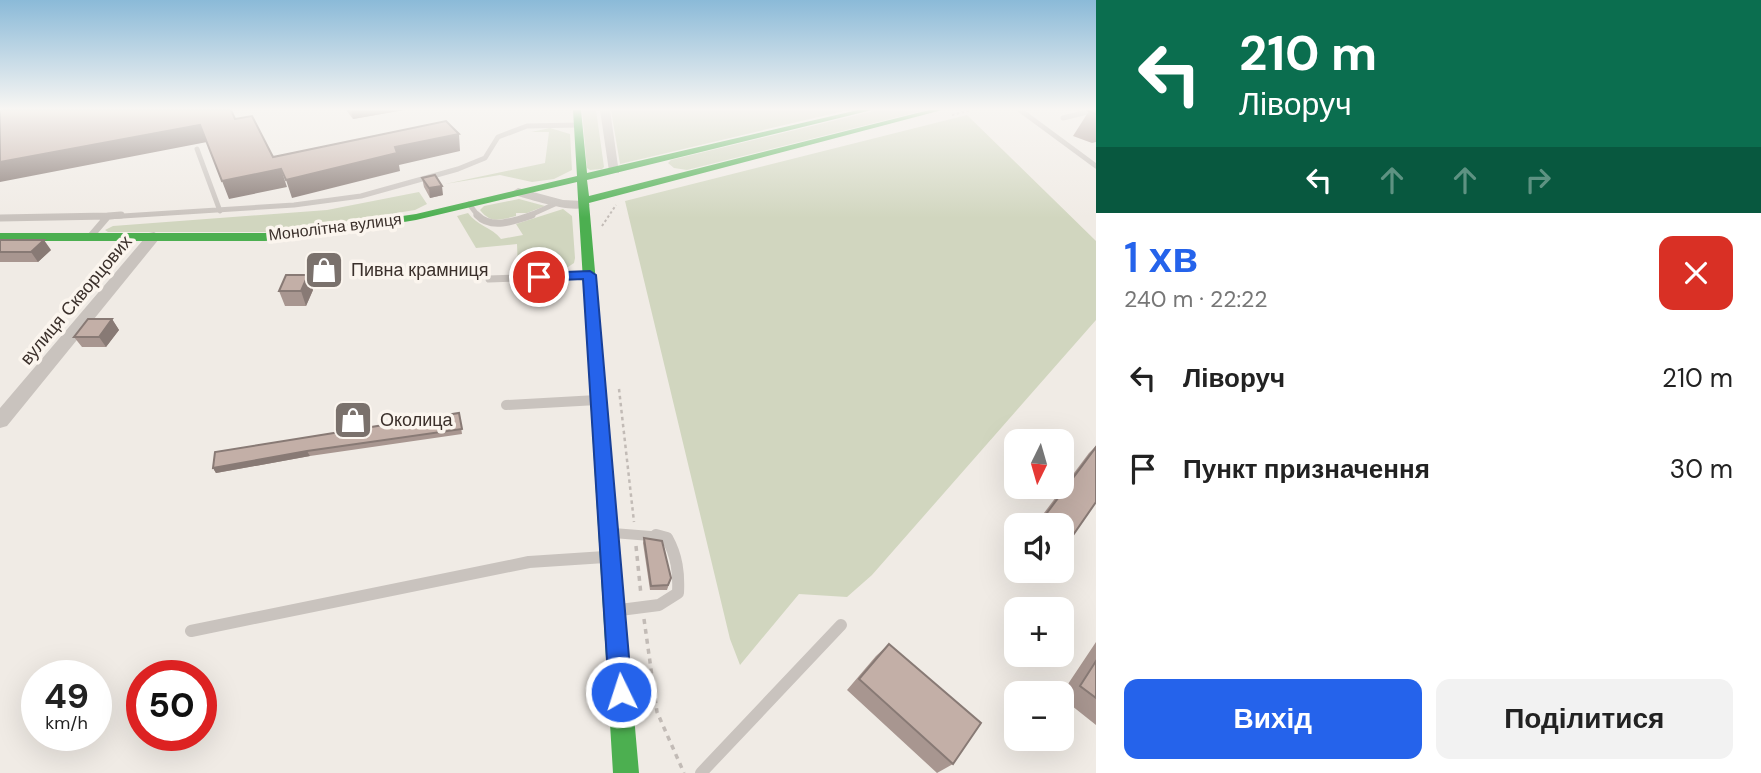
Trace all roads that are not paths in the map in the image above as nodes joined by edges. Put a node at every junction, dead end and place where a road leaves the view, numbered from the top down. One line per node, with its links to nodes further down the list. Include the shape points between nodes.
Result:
1 (492, 146): 18 (lane, via 485,158 458,169 362,196)
2 (580, 146): 12 (main road)
3 (611, 146): 11 (street)
4 (718, 146): 11 (main road, Монолітна вулиця)
5 (814, 146): 14 (main road)
6 (1069, 146): 8 (lane)
7 (197, 149): 18 (lane)
8 (1084, 157): 9 (lane); 10 (lane)
9 (1096, 157)
10 (1096, 166)
11 (615, 171): 12 (main road, Монолітна вулиця); 14 (main road)
12 (582, 178): 13 (main road, Монолітна вулиця); 16 (main road)
13 (518, 192): 15 (street); 17 (main road, Монолітна вулиця)
14 (618, 197): 16 (main road)
15 (558, 203): 16 (street); 17 (lane, via 495,225 483,221)
16 (584, 203): 24 (main road)
17 (469, 204): 21 (main road, Монолітна вулиця, via 296,236)
18 (220, 211): 19 (lane)
19 (108, 216): 20 (lane); 23 (lane)
20 (0, 218)
21 (154, 236): 23 (main road, Монолітна вулиця); 28 (street, вулиця Скворцових)
22 (0, 237): 23 (main road, Монолітна вулиця)
23 (90, 237)
24 (590, 275): 25 (lane); 26 (main road)
25 (489, 279)
26 (598, 400): 27 (lane); 29 (main road)
27 (506, 405)
28 (0, 421)
29 (609, 533): 30 (main road); 31 (lane, via 667,538 679,569 678,593 669,603)
30 (611, 557): 31 (main road); 33 (lane, via 529,562)
31 (615, 610): 34 (main road)
32 (841, 625): 35 (lane)
33 (191, 631)
34 (626, 773)
35 (701, 773)

